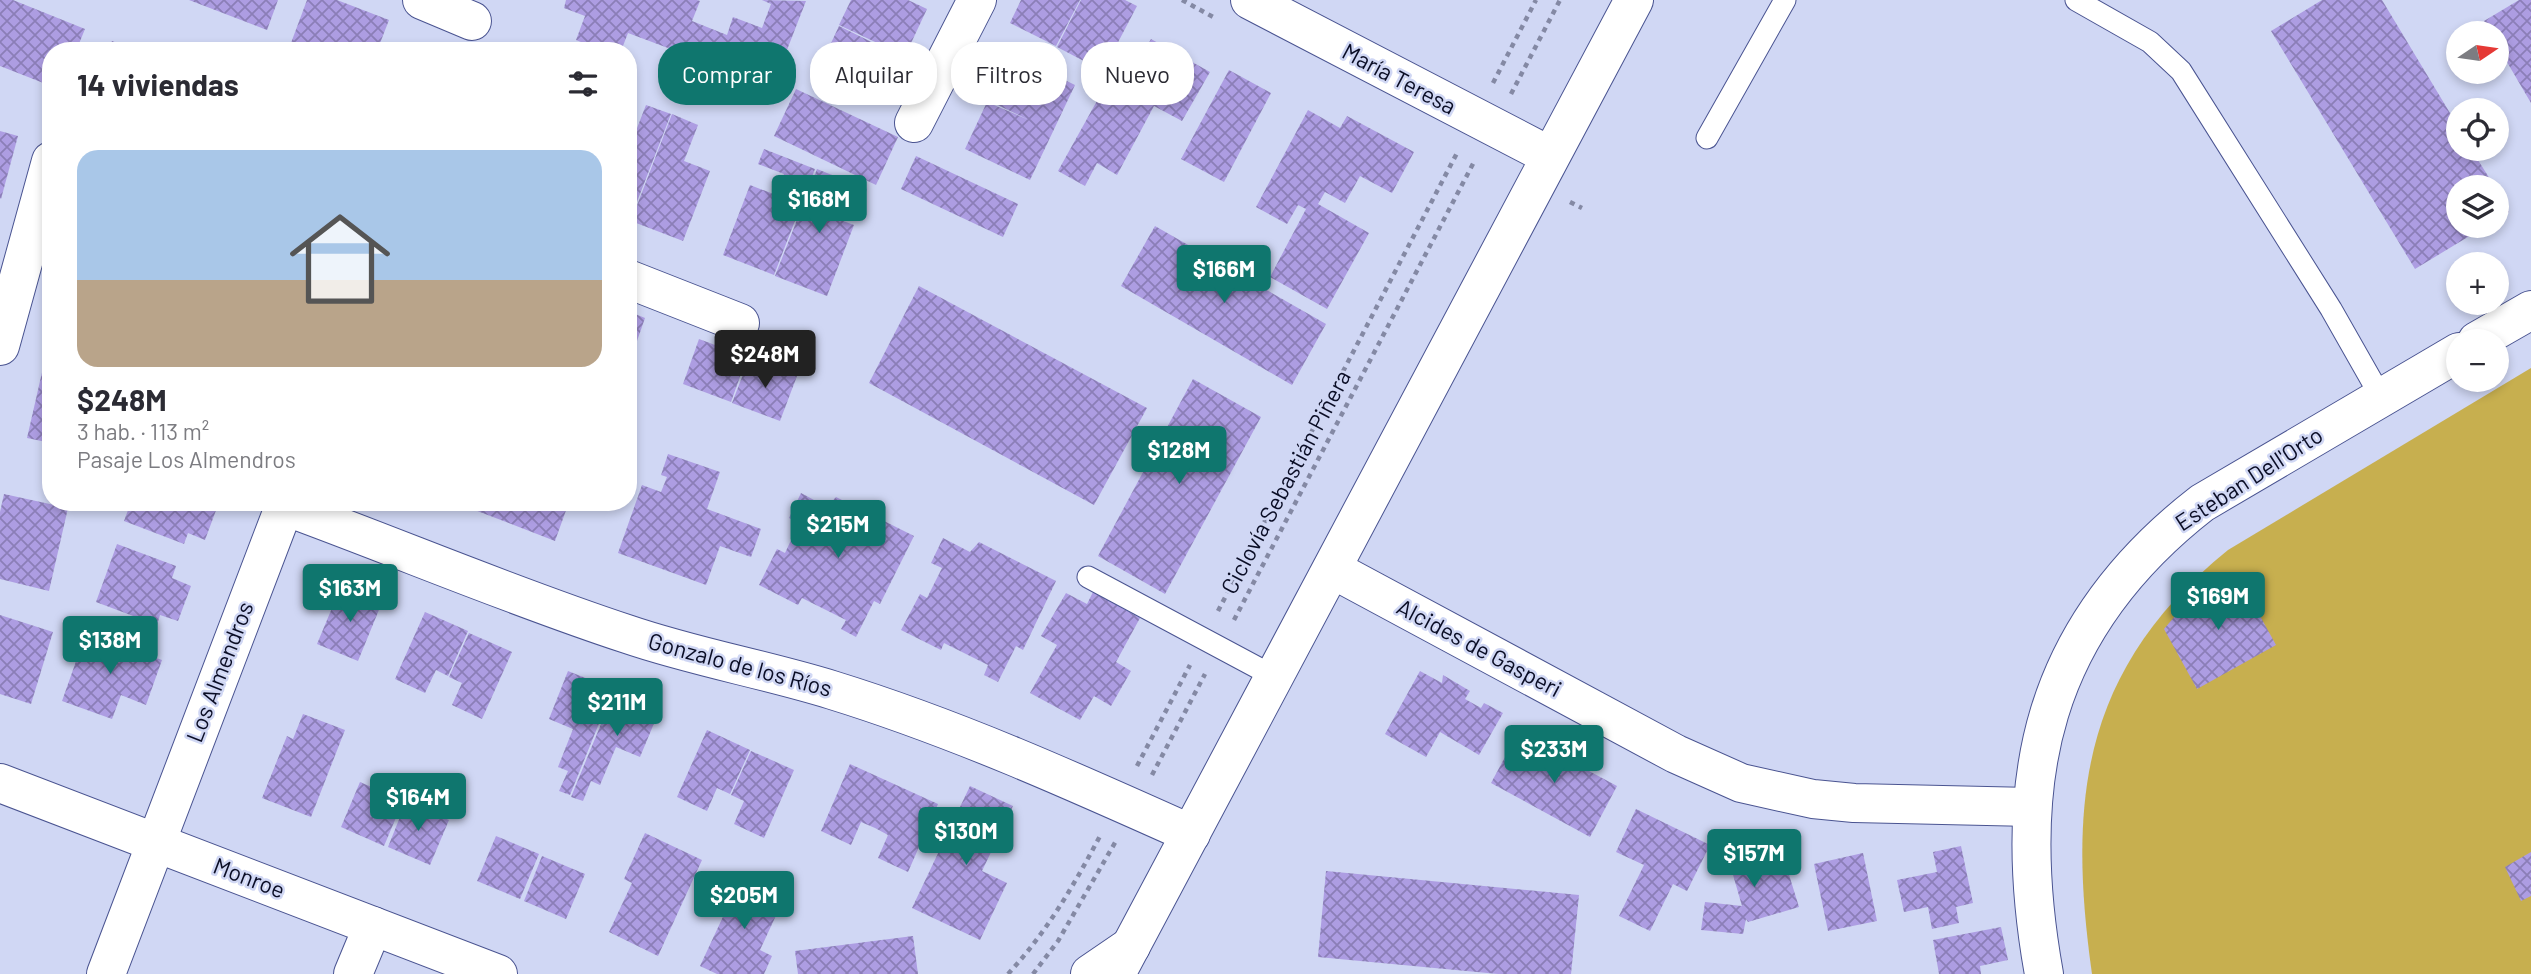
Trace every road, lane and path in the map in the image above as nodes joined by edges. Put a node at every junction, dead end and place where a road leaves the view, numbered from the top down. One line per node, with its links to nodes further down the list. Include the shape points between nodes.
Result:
1 (422, 0): 9 (street)
2 (977, 0): 10 (street)
3 (1250, 0): 11 (street, María Teresa)
4 (1536, 0): 11 (path)
5 (1560, 0): 11 (path, Ciclovía Sebastián Piñera)
6 (1634, 0): 13 (street)
7 (1785, 0): 12 (lane)
8 (2076, 0): 21 (lane, via 2150,42 2181,71 2332,309)
9 (471, 24)
10 (914, 123)
11 (1484, 123): 13 (street, María Teresa); 26 (path); 26 (path, Ciclovía Sebastián Piñera)
12 (1707, 138)
13 (1550, 156): 24 (street)
14 (42, 194): 19 (street)
15 (637, 283): 17 (street)
16 (2531, 310): 18 (street)
17 (740, 323)
18 (2498, 329)
19 (0, 346)
20 (2446, 360): 21 (street, Esteban Dell'Orto)
21 (2381, 397): 30 (street, Esteban Dell'Orto, via 2202,503 2118,582 2094,615 2058,689 2042,741)
22 (282, 511): 32 (street, Los Almendros)
23 (303, 511): 29 (street, Gonzalo de los Ríos, via 627,634 901,712)
24 (1332, 569): 27 (street); 30 (street, Alcides de Gasperi, via 1676,754 1741,783 1854,803)
25 (1088, 577): 26 (lane)
26 (1211, 643): 27 (lane); 29 (path); 29 (path, Ciclovía Sebastián Piñera)
27 (1275, 677): 31 (street)
28 (0, 783): 32 (street, Monroe)
29 (1127, 805): 31 (street, Gonzalo de los Ríos); 38 (path, via 1040,939); 39 (path, Ciclovía Sebastián Piñera, via 1070,921)
30 (2031, 807): 41 (street, Esteban Dell'Orto, via 2032,894)
31 (1191, 834): 34 (street)
32 (155, 842): 33 (street, Monroe); 35 (street, Los Almendros)
33 (373, 926): 36 (street); 37 (street, Monroe)
34 (1126, 965): 40 (street)
35 (106, 974)
36 (352, 974)
37 (498, 974)
38 (1009, 974)
39 (1034, 974)
40 (1090, 974)
41 (2043, 974)

